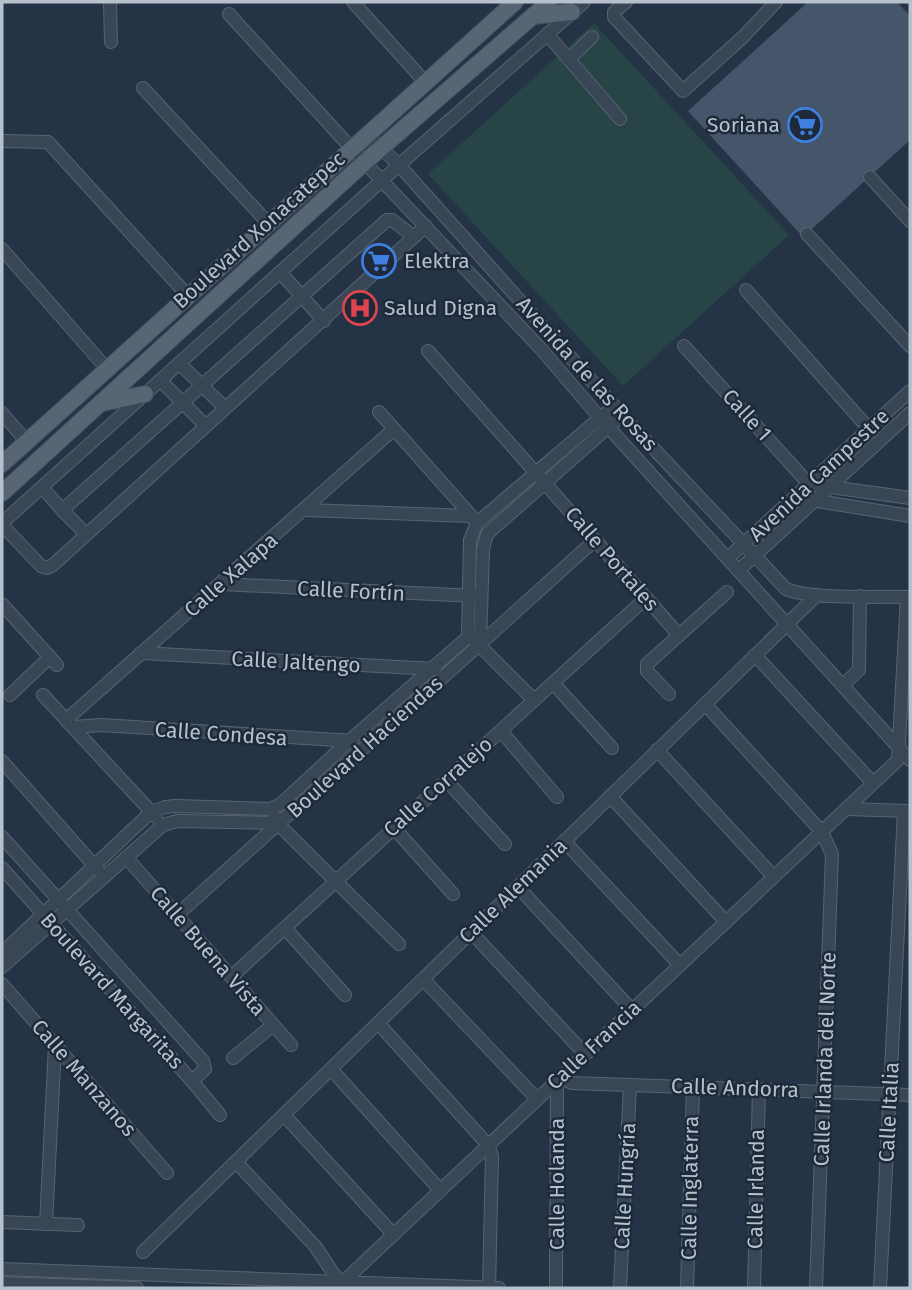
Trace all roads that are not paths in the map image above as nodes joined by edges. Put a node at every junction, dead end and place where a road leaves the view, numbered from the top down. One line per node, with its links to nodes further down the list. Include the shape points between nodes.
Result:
1 (110, 2): 12 (street)
2 (353, 2): 14 (street)
3 (515, 2): 14 (main road, Boulevard Xonacatepec)
4 (549, 2): 9 (main road, Boulevard Xonacatepec)
5 (626, 2): 6 (street, via 614,17 684,91)
6 (776, 2)
7 (578, 7): 9 (main road); 10 (street)
8 (229, 14): 20 (street, Avenida de las Rosas)
9 (533, 16): 19 (main road, Boulevard Xonacatepec)
10 (547, 34): 13 (street); 22 (street)
11 (592, 37): 13 (street)
12 (111, 42)
13 (569, 59): 16 (street)
14 (425, 82): 17 (main road, Boulevard Xonacatepec)
15 (144, 88): 26 (street)
16 (620, 119)
17 (367, 135): 19 (street, Avenida de las Rosas); 20 (main road, Boulevard Xonacatepec)
18 (2, 141): 33 (street, via 48,142)
19 (381, 148): 21 (main road, Boulevard Xonacatepec); 22 (street, Avenida de las Rosas)
20 (352, 149): 21 (street, Avenida de las Rosas); 26 (main road, Boulevard Xonacatepec)
21 (365, 162): 24 (street, Avenida de las Rosas); 45 (main road, Boulevard Xonacatepec)
22 (398, 165): 24 (street); 48 (street, Avenida de las Rosas)
23 (870, 177): 25 (street)
24 (382, 179): 27 (street, Avenida de las Rosas); 31 (street)
25 (910, 222)
26 (268, 224): 33 (main road, Boulevard Xonacatepec)
27 (426, 226): 29 (street); 52 (street, Avenida de las Rosas)
28 (807, 234): 37 (street)
29 (414, 237): 34 (street, via 387,220); 35 (street)
30 (2, 250): 40 (street)
31 (280, 272): 34 (street); 39 (street)
32 (746, 289): 55 (street)
33 (188, 296): 40 (main road, Boulevard Xonacatepec)
34 (301, 296): 35 (street); 42 (street)
35 (324, 321): 47 (street)
36 (684, 346): 59 (street, Calle 1)
37 (910, 346)
38 (428, 351): 58 (street, Calle Portales)
39 (179, 363): 41 (street); 42 (street)
40 (107, 369): 56 (main road, Boulevard Xonacatepec)
41 (160, 380): 44 (street); 46 (street)
42 (202, 386): 46 (street); 47 (street)
43 (910, 391): 55 (street, Avenida Campestre)
44 (145, 394): 45 (main road); 61 (street)
45 (99, 403): 62 (main road, Boulevard Xonacatepec)
46 (183, 403): 53 (street); 68 (street)
47 (225, 408): 53 (street)
48 (618, 410): 52 (street); 76 (street, Avenida de las Rosas)
49 (379, 412): 54 (street)
50 (2, 413): 56 (street)
51 (910, 413): 60 (street, Avenida Campestre)
52 (604, 423): 58 (street); 78 (street, Avenida de las Rosas)
53 (205, 425): 73 (street)
54 (394, 429): 67 (street, Calle Xalapa); 71 (street)
55 (869, 429): 59 (street, Avenida Campestre)
56 (27, 442): 57 (main road, Boulevard Xonacatepec)
57 (2, 464)
58 (541, 478): 71 (street); 74 (street); 75 (street, Calle Portales)
59 (809, 484): 60 (street); 64 (street, Avenida Campestre)
60 (831, 486): 63 (street); 66 (street, Avenida Campestre)
61 (42, 487): 68 (street); 72 (street)
62 (2, 494)
63 (883, 494): 65 (street); 69 (street)
64 (793, 498): 66 (street); 76 (street, Avenida Campestre)
65 (910, 498)
66 (815, 500): 69 (street); 77 (street, Avenida Campestre)
67 (306, 510): 71 (street); 80 (street, Calle Xalapa)
68 (63, 511): 73 (street)
69 (879, 511): 70 (street)
70 (910, 516)
71 (474, 520): 74 (street); 83 (street, via 470,540)
72 (2, 524): 73 (street, via 47,568)
73 (86, 534)
74 (487, 534): 83 (street)
75 (595, 540): 86 (street, Calle Portales); 91 (street, Boulevard Haciendas)
76 (743, 544): 77 (street, Avenida de las Rosas); 78 (street, Avenida Campestre)
77 (754, 556): 79 (street, Avenida Campestre); 82 (street, Avenida de las Rosas, via 786,589)
78 (728, 558): 79 (street, Avenida de las Rosas)
79 (739, 570): 88 (street, Avenida de las Rosas)
80 (221, 584): 83 (street, Calle Fortín); 92 (street, Calle Xalapa)
81 (727, 592): 89 (street)
82 (817, 595): 84 (street); 88 (street, Calle Alemania)
83 (475, 596): 90 (street); 91 (street)
84 (860, 596): 85 (street); 97 (street, via 859,670)
85 (909, 597): 108 (street)
86 (646, 598): 89 (street, Calle Portales); 96 (street, Calle Corralejo)
87 (2, 604): 99 (street, via 53,661)
88 (786, 625): 93 (street, Calle Alemania); 97 (street, Avenida de las Rosas)
89 (679, 635): 98 (street, via 647,664 647,671)
90 (468, 636): 91 (street); 94 (street, Boulevard Haciendas)
91 (480, 644): 95 (street, Boulevard Haciendas); 101 (street)
92 (142, 653): 94 (street, Calle Jaltengo); 103 (street, Calle Xalapa)
93 (755, 655): 102 (street, Calle Alemania); 113 (street)
94 (430, 669): 95 (street, Calle Jaltengo); 105 (street, Boulevard Haciendas)
95 (450, 670): 106 (street, Boulevard Haciendas)
96 (553, 682): 101 (street, Calle Corralejo); 107 (street)
97 (843, 685): 108 (street, Avenida de las Rosas)
98 (669, 694)
99 (10, 695)
100 (43, 695): 103 (street)
101 (534, 700): 104 (street, Calle Corralejo)
102 (705, 704): 109 (street, Calle Alemania); 123 (street)
103 (69, 723): 105 (street, Calle Condesa); 119 (street)
104 (501, 730): 112 (street, Calle Corralejo); 115 (street)
105 (349, 741): 106 (street, Calle Condesa); 117 (street, Boulevard Haciendas)
106 (369, 743): 120 (street, Boulevard Haciendas)
107 (612, 748)
108 (899, 748): 110 (street, Avenida de las Rosas); 113 (street, Calle Francia, via 898,760)
109 (657, 750): 114 (street, Calle Alemania); 131 (street)
110 (910, 760)
111 (2, 761): 128 (street)
112 (446, 780): 122 (street, Calle Corralejo); 126 (street)
113 (873, 783): 116 (street, Calle Francia)
114 (610, 796): 124 (street, Calle Alemania); 138 (street)
115 (557, 797)
116 (847, 808): 118 (street); 123 (street, Calle Francia)
117 (270, 809): 119 (street, Boulevard Haciendas, via 176,806); 120 (street)
118 (907, 811): 163 (street, Calle Italia)
119 (151, 812): 121 (street); 128 (street)
120 (278, 824): 121 (street, Boulevard Haciendas, via 177,821); 132 (street); 136 (street)
121 (163, 825): 127 (street)
122 (394, 828): 132 (street, Calle Corralejo); 134 (street)
123 (822, 832): 131 (street, Calle Francia); 162 (street, Calle Irlanda del Norte, via 832,854)
124 (564, 841): 133 (street, Calle Alemania); 143 (street)
125 (3, 843): 135 (street, Boulevard Margaritas)
126 (505, 845)
127 (126, 857): 130 (street); 136 (street, Calle Buena Vista)
128 (93, 865): 130 (street); 135 (street)
129 (2, 868): 137 (street, Boulevard Margaritas)
130 (103, 876): 135 (street)
131 (774, 877): 138 (street, Calle Francia)
132 (337, 880): 139 (street, Calle Corralejo); 141 (street)
133 (518, 887): 140 (street, Calle Alemania); 149 (street)
134 (453, 894)
135 (61, 905): 137 (street); 158 (street, Boulevard Margaritas, via 203,1061 205,1069)
136 (177, 915): 145 (street, Calle Buena Vista)
137 (46, 918): 142 (street); 144 (street); 158 (street, Boulevard Margaritas)
138 (726, 922): 143 (street, Calle Francia)
139 (285, 928): 145 (street, Calle Corralejo); 148 (street)
140 (471, 932): 146 (street, Calle Alemania); 154 (street)
141 (399, 944)
142 (2, 953)
143 (680, 965): 149 (street, Calle Francia)
144 (2, 967)
145 (231, 977): 151 (street, Calle Buena Vista)
146 (423, 979): 150 (street, Calle Alemania); 165 (street)
147 (2, 984): 152 (street, Calle Manzanos)
148 (345, 995)
149 (632, 1010): 154 (street, Calle Francia)
150 (378, 1023): 156 (street, Calle Alemania); 168 (street)
151 (273, 1025): 153 (street, Calle Buena Vista); 155 (street)
152 (55, 1045): 170 (street, Calle Manzanos); 173 (street)
153 (291, 1045)
154 (585, 1054): 157 (street, Calle Francia)
155 (233, 1058)
156 (331, 1069): 167 (street, Calle Alemania); 171 (street)
157 (559, 1078): 159 (street, Calle Andorra, via 572,1083); 165 (street, Calle Francia); 183 (street, Calle Holanda)
158 (192, 1081): 166 (street, Boulevard Margaritas)
159 (630, 1085): 160 (street, Calle Andorra); 184 (street, Calle Hungría)
160 (692, 1087): 161 (street, Calle Andorra); 185 (street, Calle Inglaterra)
161 (758, 1089): 162 (street, Calle Andorra); 186 (street, Calle Irlanda)
162 (824, 1092): 163 (street, Calle Andorra); 187 (street, Calle Irlanda del Norte)
163 (890, 1094): 164 (street, Calle Andorra); 188 (street, Calle Italia)
164 (910, 1095)
165 (537, 1099): 168 (street, Calle Francia)
166 (220, 1115)
167 (284, 1115): 169 (street, Calle Alemania); 175 (street)
168 (488, 1145): 171 (street, Calle Francia); 181 (street, via 492,1156)
169 (236, 1161): 176 (street, Calle Alemania); 178 (street, via 315,1246)
170 (167, 1172)
171 (440, 1190): 175 (street, Calle Francia)
172 (2, 1222): 173 (street)
173 (46, 1224): 174 (street)
174 (78, 1225)
175 (393, 1234): 178 (street, Calle Francia)
176 (144, 1252)
177 (2, 1269): 178 (street)
178 (340, 1282): 181 (street)
179 (2, 1283): 180 (street)
180 (137, 1288)
181 (489, 1288): 182 (street)
182 (499, 1288)
183 (556, 1288)
184 (620, 1288)
185 (688, 1288)
186 (754, 1288)
187 (816, 1288)
188 (880, 1288)

